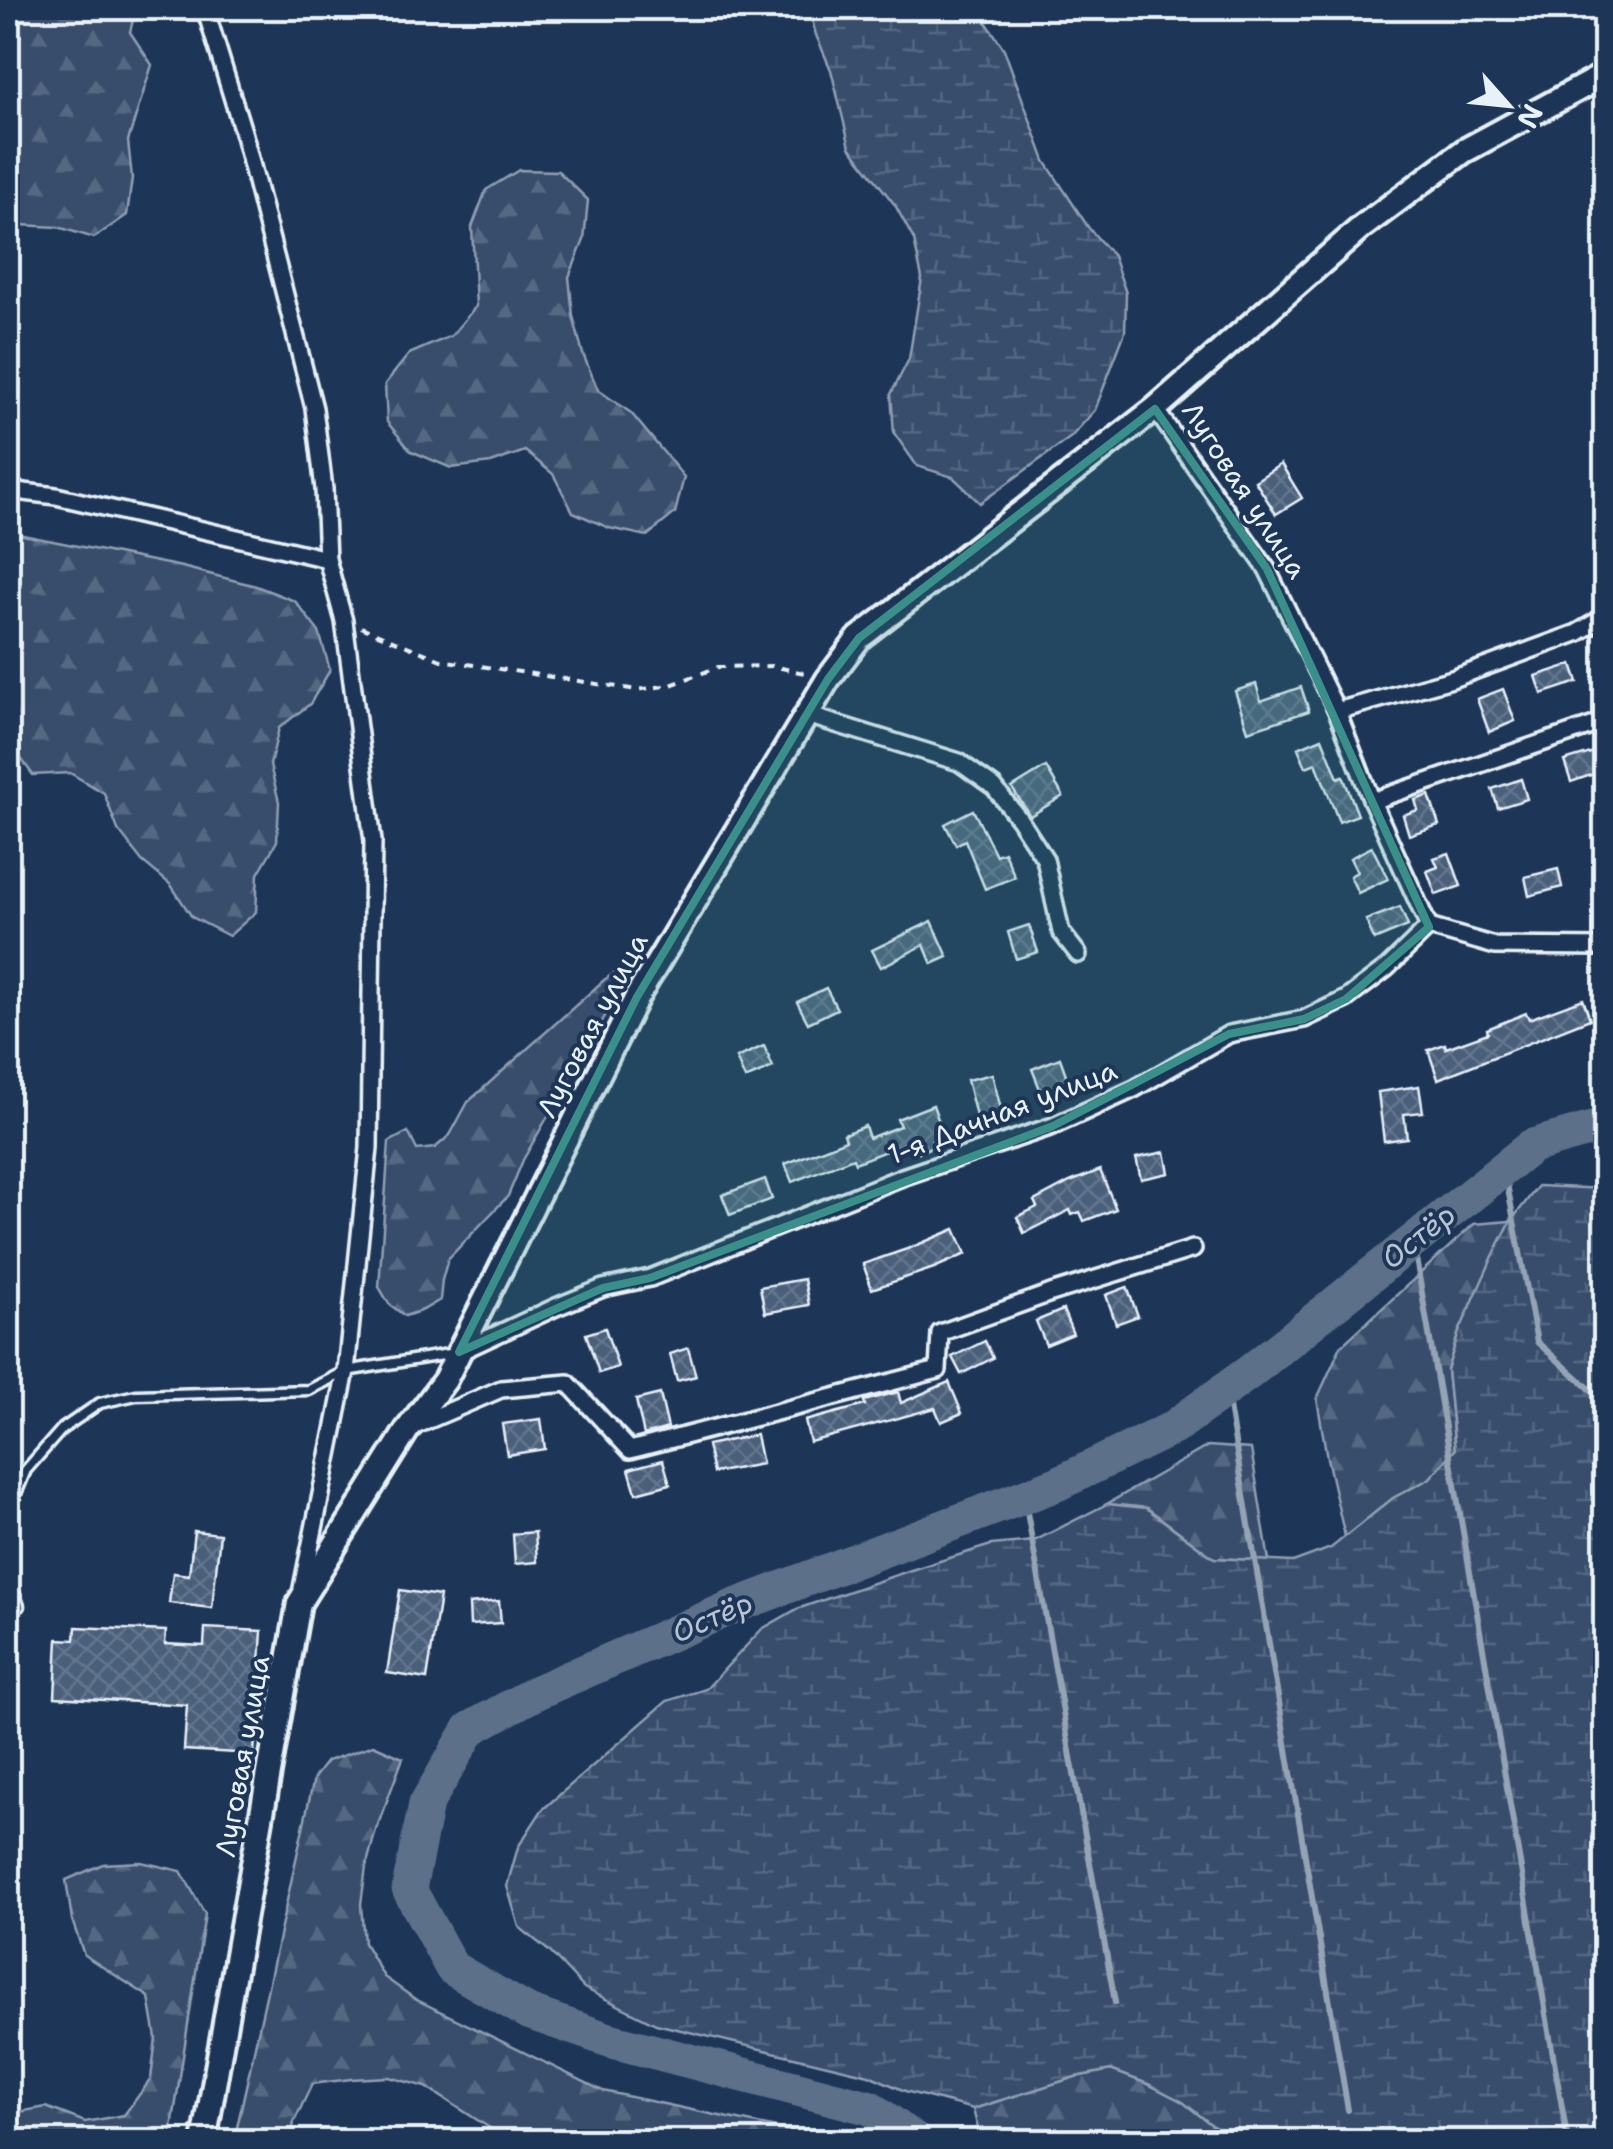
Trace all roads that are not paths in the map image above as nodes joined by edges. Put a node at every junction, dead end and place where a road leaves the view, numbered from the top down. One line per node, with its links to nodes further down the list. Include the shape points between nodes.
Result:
1 (205, 8): 5 (street, via 314,408)
2 (1606, 74): 3 (street, via 1449,162 1362,227)
3 (1155, 409): 7 (street, Луговая улица, via 1267,569); 8 (street, Луговая улица, via 859,638)
4 (8, 490): 5 (street)
5 (327, 559): 16 (street, via 344,620 372,840 369,1148)
6 (1606, 616): 7 (street, via 1452,679)
7 (1337, 711): 10 (street, Луговая улица)
8 (807, 715): 13 (street, via 959,762 994,787 1045,859 1061,932); 15 (street, Луговая улица, via 637,997)
9 (1606, 721): 10 (street)
10 (1372, 802): 11 (street, Луговая улица)
11 (1429, 927): 12 (street, via 1495,946); 15 (street, 1-я Дачная улица, via 1346,999 1304,1019 1229,1034 1053,1126 902,1177 650,1278 604,1288)
12 (1606, 948)
13 (1078, 954)
14 (1193, 1249): 17 (street, via 940,1333 938,1370 630,1450 568,1383 501,1389)
15 (460, 1352): 16 (lane); 17 (street, Луговая улица)
16 (346, 1372): 18 (lane, via 309,1390 136,1394 100,1404 62,1429 26,1470); 20 (street)
17 (407, 1430): 20 (street, Луговая улица)
18 (8, 1521)
19 (8, 1575): 21 (lane)
20 (299, 1603): 22 (street, Луговая улица)
21 (19, 1606)
22 (204, 2142)

